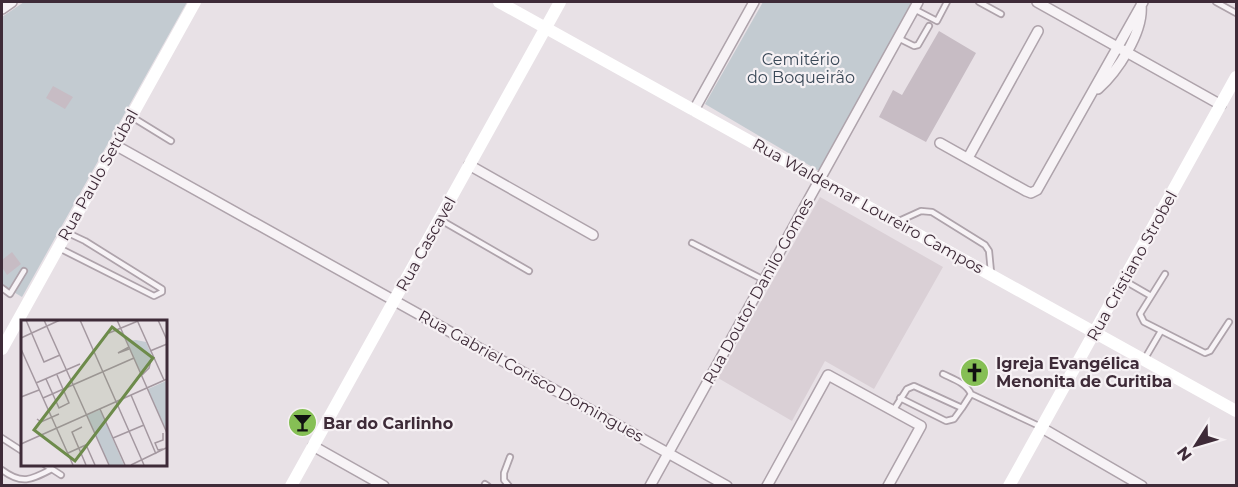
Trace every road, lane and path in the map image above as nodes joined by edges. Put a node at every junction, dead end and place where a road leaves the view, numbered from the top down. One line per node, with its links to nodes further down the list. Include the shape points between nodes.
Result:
1 (12, 2): 12 (street)
2 (195, 2): 23 (main road, Rua Paulo Setúbal)
3 (499, 2): 16 (main road, Rua Waldemar Loureiro Campos)
4 (560, 2): 16 (main road, Rua Cascavel)
5 (754, 2): 22 (street)
6 (947, 2): 11 (lane, via 937,21)
7 (979, 2): 13 (lane)
8 (1037, 2): 19 (street)
9 (1216, 2): 14 (lane)
10 (1139, 3): 19 (street, via 1140,23)
11 (916, 5): 18 (street, Rua Doutor Danilo Gomes)
12 (2, 9)
13 (1001, 14)
14 (1236, 14)
15 (929, 26): 18 (lane, via 918,45)
16 (546, 28): 22 (main road, Rua Waldemar Loureiro Campos); 28 (main road, Rua Cascavel)
17 (1038, 31): 27 (street)
18 (898, 38): 29 (street, Rua Doutor Danilo Gomes)
19 (1122, 49): 21 (street); 27 (street, via 1114,73 1092,95 1037,190 1026,191)
20 (1236, 77): 21 (main road, Rua Cristiano Strobel)
21 (1221, 105): 41 (main road, Rua Cristiano Strobel)
22 (694, 110): 29 (main road, Rua Waldemar Loureiro Campos)
23 (131, 116): 24 (lane); 26 (main road, Rua Paulo Setúbal)
24 (171, 141)
25 (940, 143): 27 (street)
26 (115, 145): 32 (main road, Rua Paulo Setúbal); 44 (street, Rua Gabriel Corisco Domingues)
27 (968, 158)
28 (469, 165): 30 (main road, Rua Cascavel); 33 (street)
29 (820, 180): 31 (main road, Rua Waldemar Loureiro Campos); 40 (street, Rua Doutor Danilo Gomes)
30 (439, 219): 37 (lane); 44 (main road, Rua Cascavel)
31 (897, 222): 39 (main road, Rua Waldemar Loureiro Campos); 39 (lane, via 921,211 933,213 985,245)
32 (66, 232): 35 (main road, Rua Paulo Setúbal); 35 (lane, via 145,277 162,292 154,296)
33 (593, 235)
34 (692, 243): 40 (lane)
35 (58, 247): 48 (main road, Rua Paulo Setúbal)
36 (24, 271): 42 (lane, via 10,294)
37 (529, 271)
38 (1165, 274): 43 (lane)
39 (992, 275): 47 (main road, Rua Waldemar Loureiro Campos)
40 (764, 280): 60 (street, Rua Doutor Danilo Gomes)
41 (1124, 280): 43 (lane); 47 (main road, Rua Cristiano Strobel)
42 (2, 288)
43 (1151, 296): 46 (lane, via 1141,318)
44 (394, 300): 58 (main road, Rua Cascavel); 60 (street, Rua Gabriel Corisco Domingues)
45 (1229, 322): 46 (lane, via 1205,353)
46 (1161, 331): 49 (lane)
47 (1095, 332): 49 (main road, Rua Waldemar Loureiro Campos); 56 (main road, Rua Cristiano Strobel)
48 (2, 350)
49 (1144, 360): 55 (main road, Rua Waldemar Loureiro Campos)
50 (943, 374): 51 (lane, via 965,385)
51 (970, 394): 53 (lane); 56 (lane)
52 (900, 398): 53 (lane, via 914,386); 53 (lane, via 946,421 954,420); 54 (lane)
53 (962, 408)
54 (893, 411): 71 (street, via 828,375); 72 (street, via 921,426)
55 (1236, 411)
56 (1042, 428): 73 (main road, Rua Cristiano Strobel); 74 (street)
57 (2, 438): 59 (lane)
58 (313, 446): 66 (main road, Rua Cascavel); 67 (street)
59 (21, 450)
60 (668, 453): 69 (street, Rua Doutor Danilo Gomes); 70 (street, Rua Gabriel Corisco Domingues)
61 (510, 457): 68 (lane, via 504,474)
62 (46, 466): 63 (lane)
63 (52, 469): 64 (lane, via 24,480); 65 (lane)
64 (2, 470)
65 (61, 475)
66 (291, 486)
67 (384, 486)
68 (509, 486)
69 (650, 486)
70 (727, 486)
71 (767, 486)
72 (888, 486)
73 (1009, 486)
74 (1142, 486)

